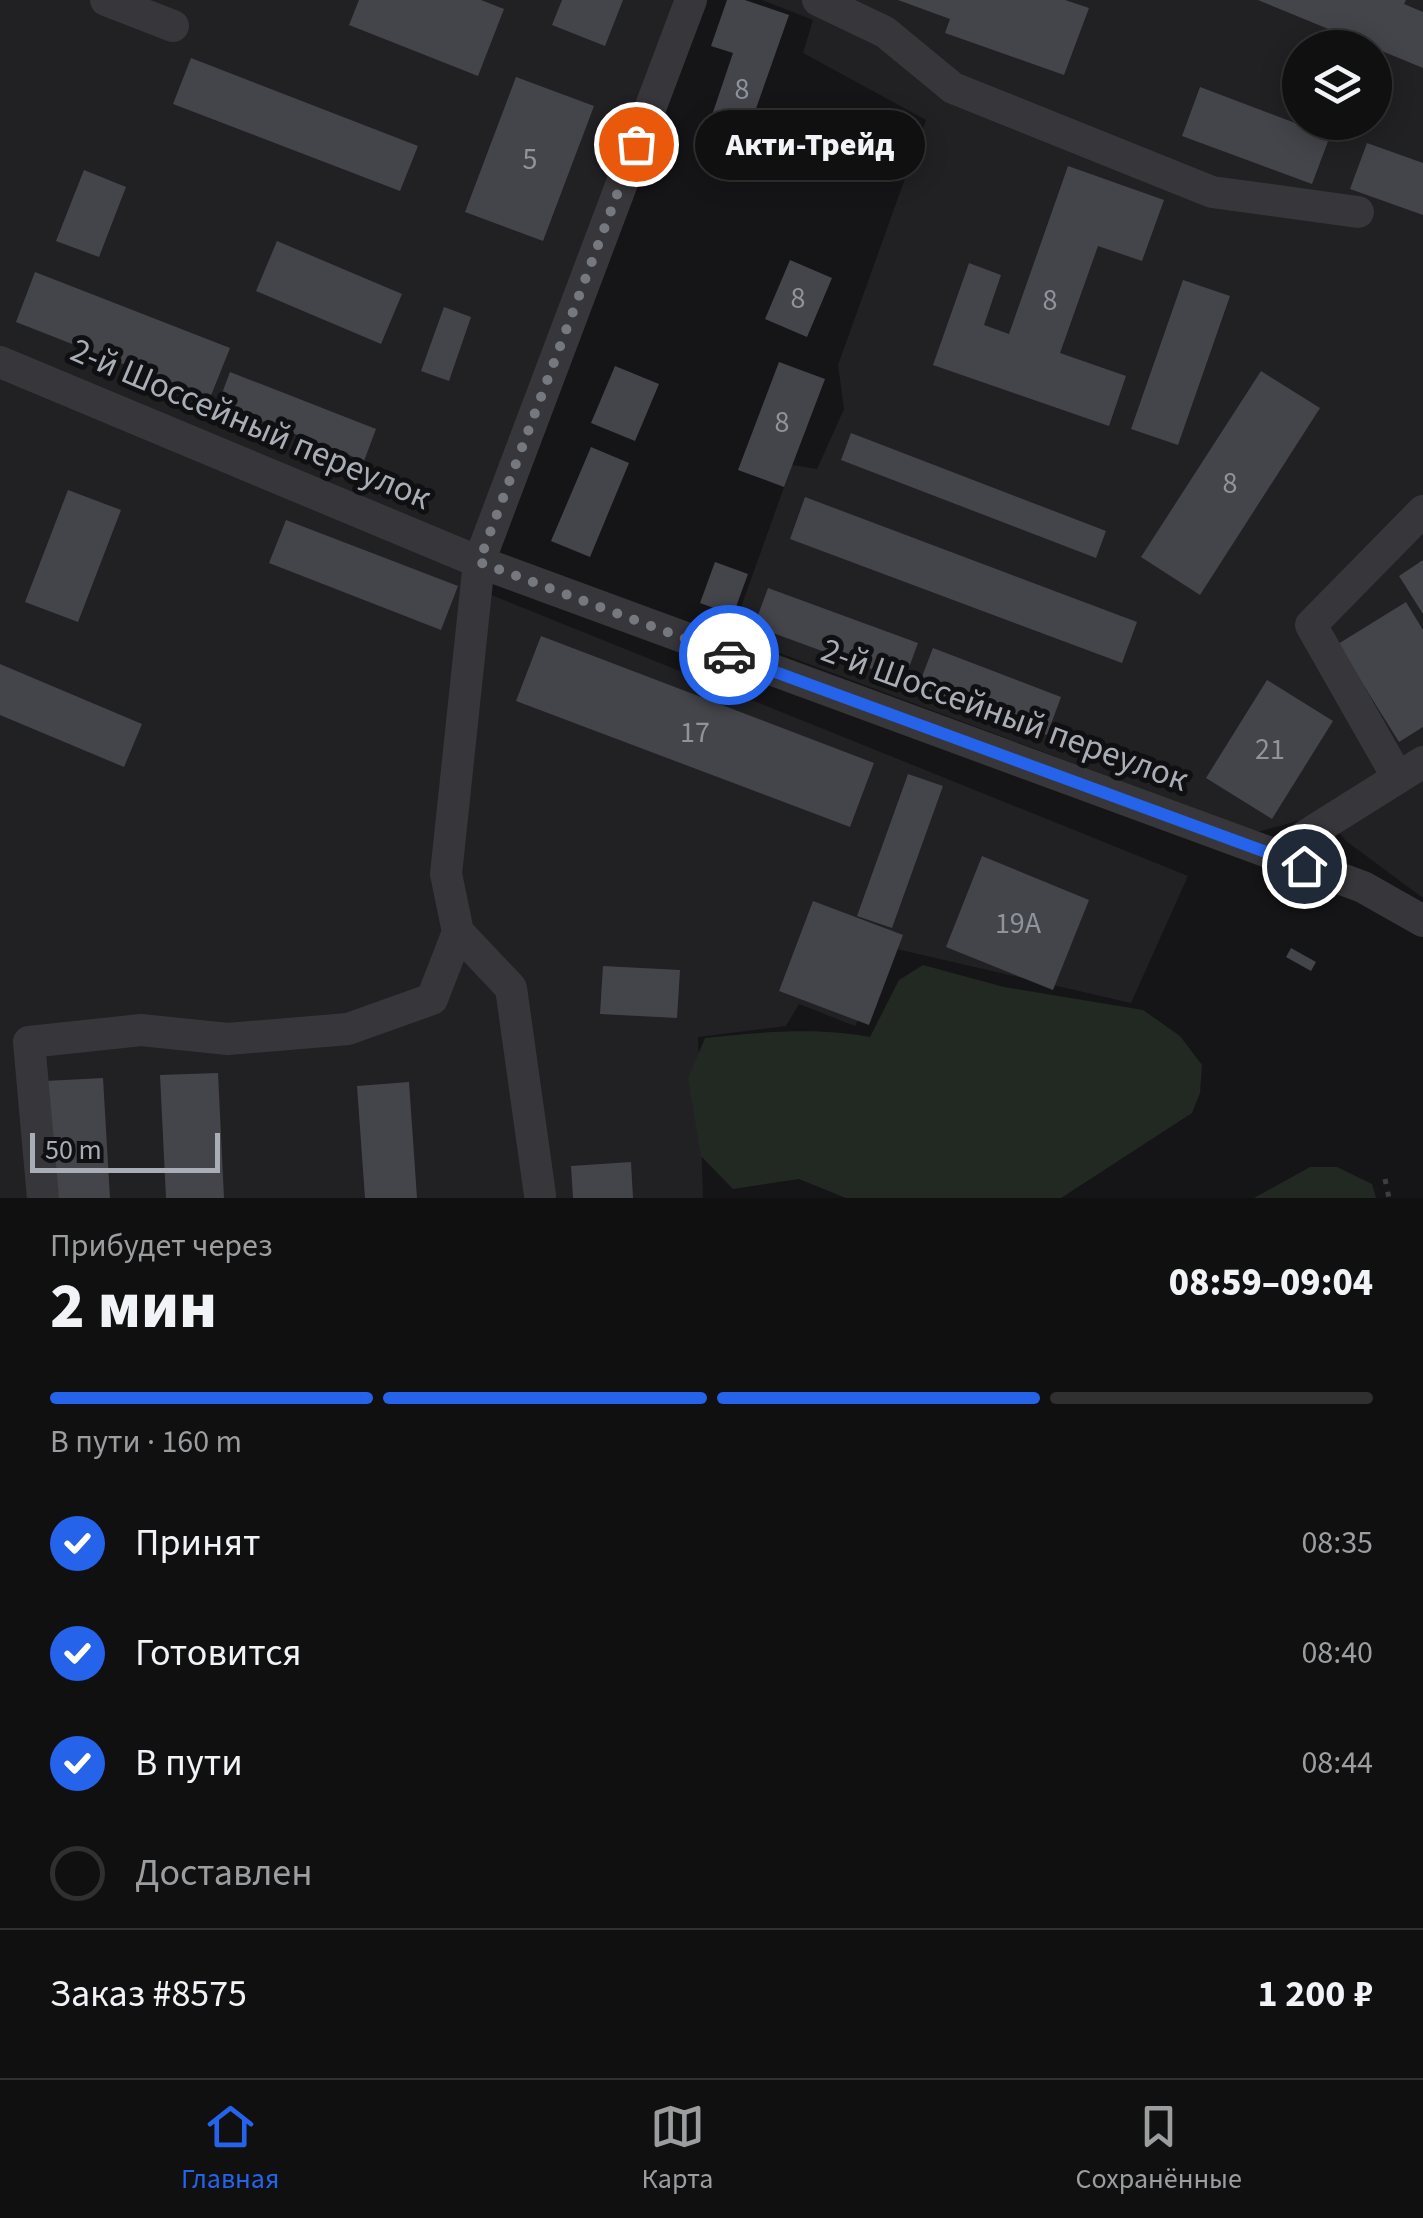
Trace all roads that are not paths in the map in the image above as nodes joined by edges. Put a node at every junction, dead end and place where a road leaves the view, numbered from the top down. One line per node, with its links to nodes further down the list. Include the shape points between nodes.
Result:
1 (106, 0): 4 (street)
2 (691, 0): 8 (street)
3 (818, 0): 5 (street, via 886,32 953,88 1212,192)
4 (173, 26)
5 (1358, 212)
6 (0, 362): 8 (street, 2-й Шоссейный переулок)
7 (1423, 511): 9 (street, via 1310,625)
8 (479, 562): 10 (street, 2-й Шоссейный переулок); 12 (street, via 446,874)
9 (1411, 770): 10 (street)
10 (1275, 855): 11 (street, 2-й Шоссейный переулок, via 1363,887)
11 (1423, 921)
12 (458, 932): 13 (street, via 512,988); 14 (street, via 432,999 348,1029 228,1039 141,1030 29,1042)
13 (540, 1194)
14 (43, 1198)

